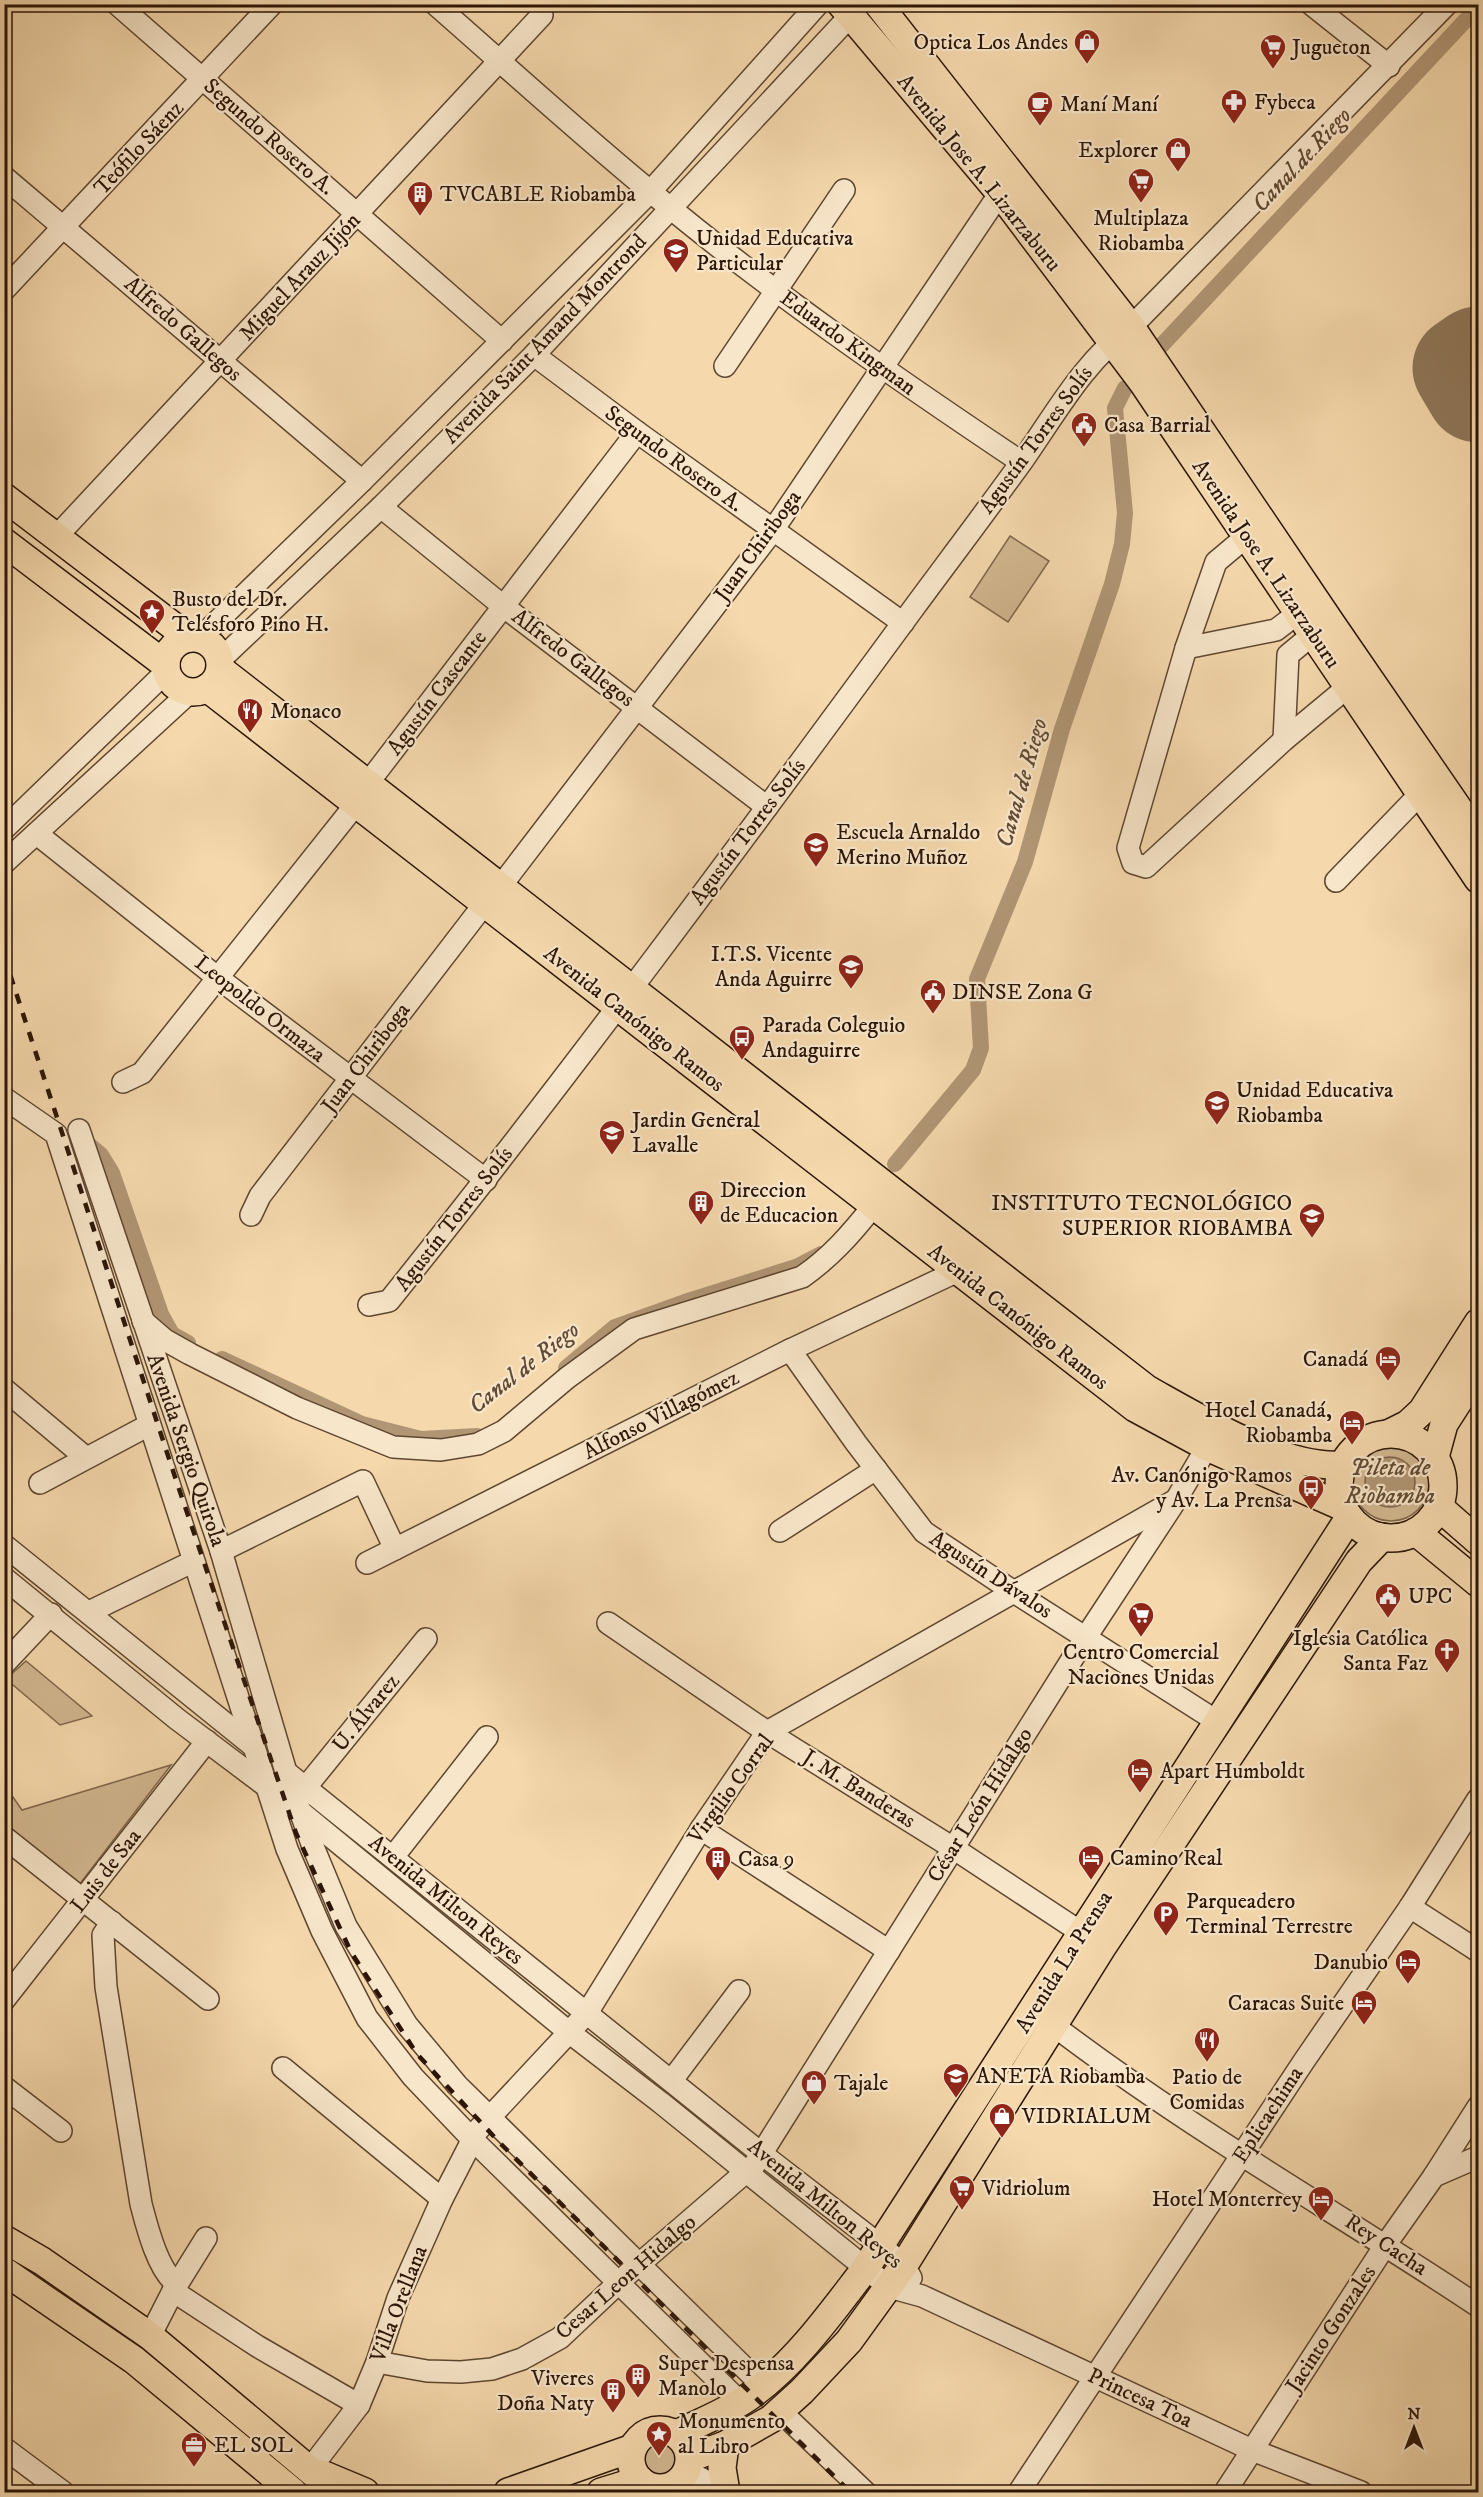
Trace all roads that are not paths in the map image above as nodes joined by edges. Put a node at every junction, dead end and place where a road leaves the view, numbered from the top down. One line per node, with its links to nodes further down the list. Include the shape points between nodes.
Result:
1 (117, 4): 12 (street, Segundo Rosero A.)
2 (272, 4): 12 (street, Teófilo Sáenz)
3 (435, 4): 10 (street, Eduardo Kingman)
4 (818, 4): 15 (street, Avenida Saint Amand Montrond)
5 (878, 4): 22 (main road, Avenida Jose A. Lizarzaburu)
6 (1311, 4): 11 (street)
7 (1447, 4): 11 (street, Agustín Torres Solís)
8 (848, 8): 16 (main road, Avenida Jose A. Lizarzaburu); 17 (street, Avenida Saint Amand Montrond)
9 (542, 15): 10 (street, Miguel Arauz Jijón)
10 (500, 61): 15 (street, Eduardo Kingman); 18 (street, Miguel Arauz Jijón)
11 (1389, 66): 22 (street, Agustín Torres Solís)
12 (202, 80): 18 (street, Segundo Rosero A.); 19 (street, Teófilo Sáenz)
13 (4, 177): 19 (street, Alfredo Gallegos)
14 (844, 190): 21 (street)
15 (650, 192): 17 (street, Eduardo Kingman); 23 (street, Avenida Saint Amand Montrond)
16 (1000, 193): 22 (main road, Avenida Jose A. Lizarzaburu); 27 (street, Juan Chiriboga)
17 (670, 208): 21 (street, Eduardo Kingman); 24 (street, Avenida Saint Amand Montrond)
18 (357, 215): 23 (street, Segundo Rosero A.); 25 (street, Miguel Arauz Jijón)
19 (64, 227): 20 (street, Teófilo Sáenz); 25 (street, Alfredo Gallegos)
20 (4, 290)
21 (776, 291): 26 (street); 27 (street, Eduardo Kingman)
22 (1122, 334): 29 (street, Agustín Torres Solís, via 1095,358); 34 (main road, Avenida Jose A. Lizarzaburu, via 1143,383); 37 (main road, Avenida Jose A. Lizarzaburu)
23 (502, 341): 30 (street, Avenida Saint Amand Montrond)
24 (534, 355): 28 (street, Segundo Rosero A.); 32 (street, Avenida Saint Amand Montrond)
25 (221, 362): 30 (street, Alfredo Gallegos); 35 (street, Miguel Arauz Jijón)
26 (725, 366)
27 (880, 368): 29 (street, Eduardo Kingman); 33 (street, Juan Chiriboga)
28 (637, 432): 33 (street, Segundo Rosero A.); 38 (street, Agustín Cascante)
29 (1022, 462): 39 (street, Agustín Torres Solís)
30 (362, 481): 41 (street, Avenida Saint Amand Montrond)
31 (4, 497): 35 (main road, Avenida Canónigo Ramos)
32 (381, 507): 38 (street, Alfredo Gallegos); 44 (street, Avenida Saint Amand Montrond)
33 (772, 530): 39 (street, Segundo Rosero A.); 46 (street, Juan Chiriboga)
34 (1247, 536): 37 (main road, Avenida Jose A. Lizarzaburu); 42 (street, via 1216,562)
35 (56, 537): 41 (main road, Avenida Canónigo Ramos)
36 (4, 542): 43 (main road, Avenida Canónigo Ramos)
37 (1307, 605): 40 (main road, Avenida Jose A. Lizarzaburu); 42 (street, via 1275,630); 49 (main road, Avenida Jose A. Lizarzaburu)
38 (503, 606): 46 (street, Alfredo Gallegos); 48 (street, Agustín Cascante)
39 (903, 624): 50 (street, Agustín Torres Solís)
40 (1312, 635): 45 (main road, Avenida Jose A. Lizarzaburu); 47 (street, via 1288,655)
41 (194, 639): 43 (main road, via 173,648); 44 (main road, Avenida Canónigo Ramos, via 214,648)
42 (1186, 648): 47 (street, via 1128,848 1133,863 1146,867)
43 (166, 668): 44 (main road, Avenida Canónigo Ramos, via 175,685); 51 (street)
44 (209, 677): 48 (main road, Avenida Canónigo Ramos); 52 (street, Avenida Saint Amand Montrond)
45 (1349, 686): 47 (street); 49 (main road, Avenida Jose A. Lizarzaburu)
46 (637, 705): 50 (street, Alfredo Gallegos); 58 (street, Juan Chiriboga)
47 (1284, 740)
48 (362, 793): 58 (main road, Avenida Canónigo Ramos); 59 (street, Agustín Cascante)
49 (1435, 800): 53 (main road, Avenida Jose A. Lizarzaburu); 54 (street); 56 (main road, Avenida Jose A. Lizarzaburu); 57 (street)
50 (767, 807): 60 (street, Agustín Torres Solís)
51 (4, 830)
52 (36, 834): 55 (street, Avenida Saint Amand Montrond); 59 (street, Leopoldo Ormaza)
53 (1479, 837)
54 (1479, 858)
55 (4, 863)
56 (1479, 879)
57 (1336, 881)
58 (492, 895): 60 (main road, Avenida Canónigo Ramos); 61 (street, Juan Chiriboga)
59 (218, 978): 61 (street, Leopoldo Ormaza); 62 (street, Agustín Cascante, via 142,1072)
60 (625, 998): 65 (street, Agustín Torres Solís); 66 (main road, Avenida Canónigo Ramos); 80 (main road, Avenida Canónigo Ramos, via 1147,1389 1218,1429 1300,1461)
61 (350, 1079): 65 (street, Leopoldo Ormaza); 67 (street, Juan Chiriboga, via 261,1196)
62 (123, 1082)
63 (4, 1098): 75 (street, Avenida Sergio Quirola, via 56,1134)
64 (79, 1130): 70 (street, Avenida Sergio Quirola)
65 (486, 1180): 69 (street, Agustín Torres Solís, via 389,1301)
66 (874, 1205): 68 (main road, Avenida Canónigo Ramos); 70 (street, via 825,1262 802,1277 634,1329 504,1431 478,1444 441,1450 393,1447 297,1408 165,1340)
67 (251, 1215)
68 (958, 1271): 72 (street, Alfonso Villagómez); 77 (main road, Avenida Canónigo Ramos, via 1135,1407)
69 (369, 1305)
70 (142, 1321): 92 (street, Avenida Sergio Quirola)
71 (1479, 1323): 76 (main road, via 1422,1411)
72 (790, 1350): 81 (street, Agustín Dávalos); 91 (street, Alfonso Villagómez)
73 (1479, 1371): 79 (main road, via 1444,1424)
74 (4, 1389): 78 (street)
75 (149, 1425): 78 (street); 93 (street, Avenida Sergio Quirola)
76 (1390, 1433): 79 (main road, via 1415,1440); 80 (main road, via 1361,1442)
77 (1207, 1447): 83 (street, César León Hidalgo); 85 (main road, Avenida Canónigo Ramos)
78 (85, 1457): 82 (street)
79 (1435, 1457): 84 (main road, via 1442,1473)
80 (1342, 1465): 85 (main road, via 1339,1493)
81 (876, 1469): 86 (street); 97 (street, Agustín Dávalos, via 924,1532)
82 (40, 1483)
83 (1176, 1500): 97 (street, Virgilio Corral); 101 (street, César León Hidalgo)
84 (1439, 1507): 87 (main road); 89 (main road)
85 (1346, 1513): 88 (main road, via 1364,1531); 104 (main road, Avenida La Prensa)
86 (780, 1531)
87 (1416, 1532): 88 (main road); 96 (main road)
88 (1382, 1537): 128 (main road, Avenida La Prensa, via 1359,1562)
89 (1479, 1541)
90 (4, 1545): 98 (street, Avenida Milton Reyes)
91 (395, 1549): 92 (street, via 363,1481); 94 (street, Alfonso Villagómez)
92 (220, 1551): 109 (street, Avenida Sergio Quirola)
93 (192, 1562): 98 (street); 108 (street, Avenida Sergio Quirola)
94 (367, 1563)
95 (4, 1578): 99 (street, Avenida Milton Reyes)
96 (1479, 1583)
97 (1014, 1592): 101 (street, Agustín Dávalos); 105 (street, Virgilio Corral)
98 (89, 1612): 108 (street, Avenida Milton Reyes)
99 (51, 1614): 103 (street); 107 (street, Avenida Milton Reyes)
100 (608, 1623): 105 (street, J. M. Banderas)
101 (1086, 1637): 104 (street, Agustín Dávalos); 116 (street, César León Hidalgo)
102 (426, 1639): 111 (street, U. Álvarez)
103 (4, 1664)
104 (1218, 1722): 121 (main road, Avenida La Prensa)
105 (767, 1732): 114 (street, Virgilio Corral); 116 (street, J. M. Banderas)
106 (487, 1737): 117 (street)
107 (207, 1741): 110 (street, Avenida Milton Reyes); 118 (street, Luis de Saa)
108 (252, 1745): 109 (street, Avenida Milton Reyes); 110 (street, Avenida Sergio Quirola)
109 (286, 1772): 111 (street, Avenida Milton Reyes); 113 (street, Avenida Sergio Quirola)
110 (265, 1785): 113 (street, Avenida Milton Reyes); 134 (street, Avenida Sergio Quirola, via 322,1931 367,2018 413,2077)
111 (306, 1787): 117 (street, Avenida Milton Reyes)
112 (1479, 1799): 119 (street, Eplicachima)
113 (302, 1813): 129 (street, Avenida Milton Reyes); 134 (street, Avenida Sergio Quirola, via 346,1926 401,2015 457,2085)
114 (701, 1829): 122 (street); 127 (street, Virgilio Corral)
115 (4, 1837): 118 (street)
116 (953, 1848): 121 (street, J. M. Banderas); 122 (street, César León Hidalgo)
117 (393, 1857): 127 (street, Avenida Milton Reyes)
118 (84, 1900): 120 (street); 126 (street, Luis de Saa)
119 (1410, 1907): 123 (street); 136 (street, Eplicachima)
120 (112, 1922): 125 (street); 150 (street, via 103,1935 106,1987 141,2204 168,2278)
121 (1082, 1933): 144 (main road, Avenida La Prensa)
122 (889, 1951): 138 (street, César León Hidalgo)
123 (1479, 1951)
124 (739, 1991): 131 (street)
125 (208, 1999)
126 (4, 2000)
127 (587, 2013): 129 (street, Virgilio Corral); 131 (street, Avenida Milton Reyes)
128 (1053, 2025): 136 (street, Rey Cacha, via 1100,2061); 146 (main road, Avenida La Prensa)
129 (570, 2033): 134 (street, Virgilio Corral); 138 (street, Avenida Milton Reyes, via 660,2102)
130 (283, 2068): 140 (street)
131 (672, 2080): 138 (street, Avenida Milton Reyes)
132 (4, 2087): 135 (street)
133 (1479, 2107): 139 (street, Jacinto Gonzales)
134 (480, 2130): 140 (street, Villa Orellana); 145 (street); 149 (street)
135 (61, 2131)
136 (1242, 2155): 143 (street, Rey Cacha); 158 (street, Eplicachima)
137 (1479, 2157): 139 (street)
138 (754, 2164): 144 (street, Avenida Milton Reyes); 145 (street, Cesar Leon Hidalgo); 147 (street, Avenida Milton Reyes)
139 (1434, 2176): 143 (street, Jacinto Gonzales)
140 (442, 2199): 157 (street, Villa Orellana, via 398,2298)
141 (207, 2238): 150 (street)
142 (4, 2239): 156 (main road)
143 (1386, 2244): 155 (street, Rey Cacha); 167 (street, Jacinto Gonzales)
144 (881, 2246): 146 (street, Avenida Milton Reyes); 147 (main road, Avenida La Prensa)
145 (639, 2265): 149 (street, Cesar Leon Hidalgo); 159 (street)
146 (904, 2265): 151 (main road, Avenida La Prensa); 154 (street, Avenida Milton Reyes)
147 (865, 2270): 151 (street, Avenida Milton Reyes); 159 (main road, Avenida La Prensa, via 810,2338)
148 (4, 2271): 152 (main road)
149 (619, 2284): 157 (street, Cesar Leon Hidalgo, via 560,2338 522,2359 492,2369 427,2371); 160 (street)
150 (175, 2287): 156 (street); 161 (street, via 257,2346)
151 (889, 2287): 154 (street, Avenida Milton Reyes); 162 (main road, Avenida La Prensa, via 849,2341)
152 (35, 2291): 153 (main road); 173 (main road, via 134,2360)
153 (4, 2293)
154 (922, 2296): 158 (street, Princesa Toa)
155 (1479, 2306)
156 (150, 2336): 169 (main road)
157 (377, 2361): 161 (street, Villa Orellana)
158 (1095, 2377): 167 (street, Princesa Toa); 179 (street, Eplicachima)
159 (763, 2386): 160 (main road, Avenida La Prensa)
160 (740, 2402): 163 (main road, Avenida La Prensa)
161 (359, 2405): 169 (street, Villa Orellana)
162 (780, 2411): 164 (main road, Avenida La Prensa); 178 (street)
163 (676, 2434): 166 (main road, via 651,2431); 168 (main road, via 688,2449)
164 (724, 2445): 168 (main road, Avenida La Prensa); 171 (main road, via 722,2468)
165 (4, 2448): 172 (street)
166 (633, 2448): 170 (main road, via 631,2460); 176 (main road)
167 (1252, 2450): 180 (street, Jacinto Gonzales); 181 (street, Princesa Toa)
168 (688, 2465): 170 (main road, via 681,2480 660,2488); 171 (street)
169 (310, 2469): 174 (main road); 175 (main road)
170 (640, 2480): 177 (main road)
171 (727, 2492)
172 (63, 2493)
173 (293, 2493)
174 (336, 2493)
175 (366, 2493)
176 (508, 2493)
177 (601, 2493)
178 (866, 2493)
179 (1019, 2493)
180 (1225, 2493)
181 (1360, 2493)

